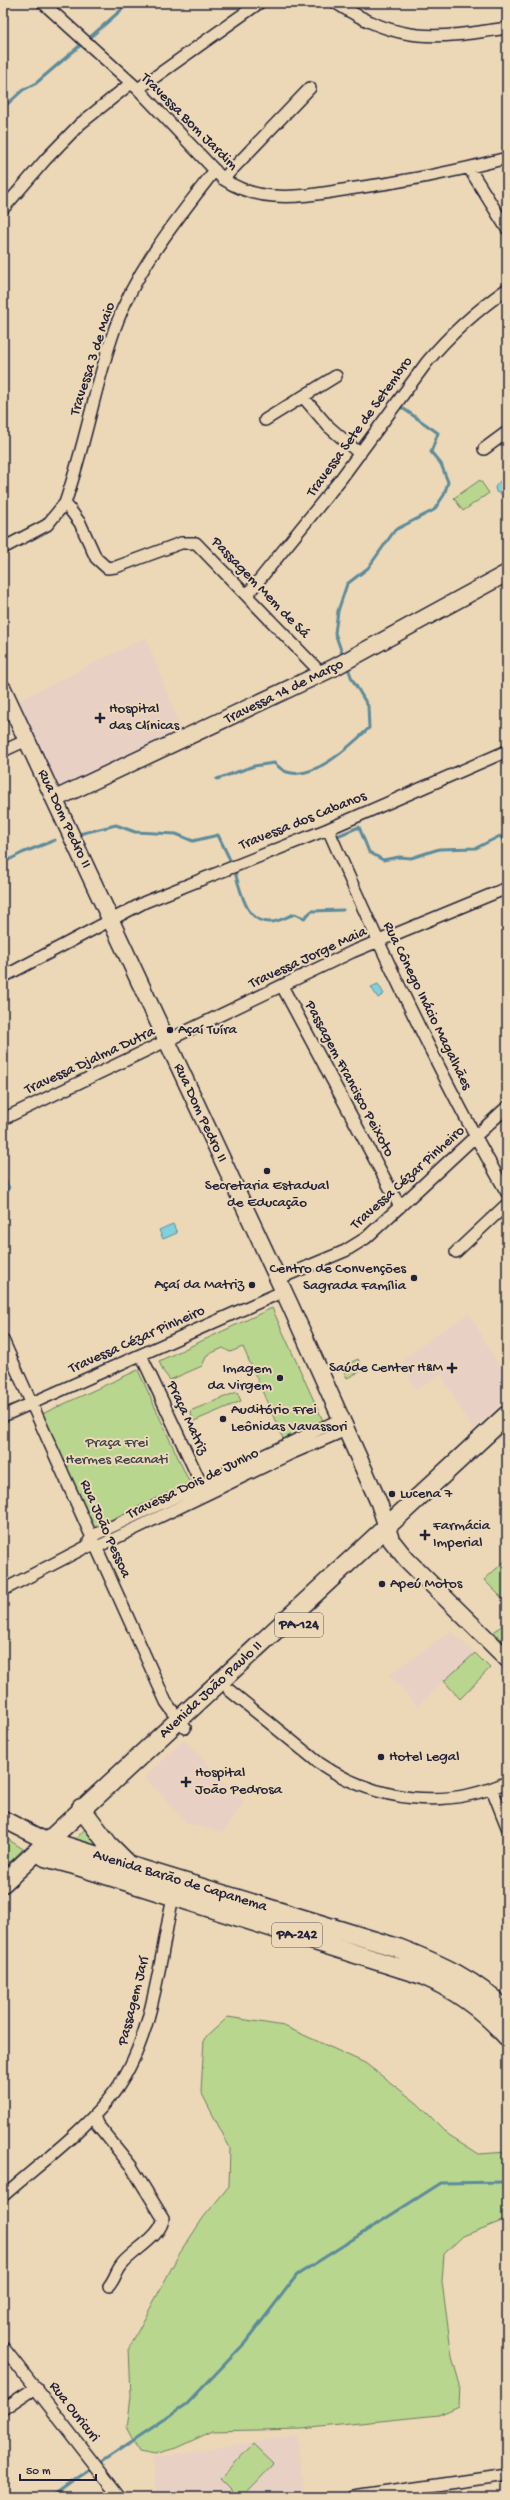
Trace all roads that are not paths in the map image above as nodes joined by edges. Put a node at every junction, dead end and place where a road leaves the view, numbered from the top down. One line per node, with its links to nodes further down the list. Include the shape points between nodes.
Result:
1 (43, 3): 5 (street, Travessa Bom Jardim)
2 (259, 3): 5 (street)
3 (336, 3): 4 (street, via 363,20 391,31 416,35 447,37)
4 (507, 28)
5 (134, 87): 9 (street, Travessa Bom Jardim); 11 (street, via 80,124)
6 (310, 88): 10 (street)
7 (507, 158): 8 (street, Travessa Bom Jardim)
8 (469, 168): 10 (street, Travessa Bom Jardim, via 387,184 296,196 255,193 233,186); 12 (street)
9 (215, 170): 10 (street, Travessa Bom Jardim); 20 (street, Travessa 3 de Maio, via 173,223 132,290 116,328)
10 (223, 179)
11 (3, 208)
12 (507, 230)
13 (507, 290): 19 (street, Travessa Sete de Setembro, via 465,321 447,338)
14 (336, 376): 15 (street)
15 (303, 397): 16 (street); 19 (street, via 328,426)
16 (265, 420)
17 (507, 432): 18 (street)
18 (484, 449)
19 (360, 454): 23 (street, Travessa Sete de Setembro, via 313,516)
20 (65, 503): 21 (street, Travessa 3 de Maio, via 47,525); 23 (street, Passagem Mem de Sá, via 80,523 96,558 103,566 116,567 189,542 202,548)
21 (3, 548)
22 (507, 573): 24 (street, Travessa 14 de Março)
23 (247, 595): 24 (street, Passagem Mem de Sá)
24 (322, 674): 29 (street, Travessa 14 de Março)
25 (3, 689): 26 (street, Rua Dom Pedro II)
26 (27, 740): 27 (street); 29 (street, Rua Dom Pedro II)
27 (3, 751)
28 (507, 751): 30 (street, Travessa dos Cabanos)
29 (55, 799): 32 (street, Rua Dom Pedro II)
30 (328, 829): 32 (street, Travessa dos Cabanos, via 177,888); 33 (street, Rua Cônego Inácio Magalhães)
31 (507, 888): 33 (street, Travessa Jorge Maia)
32 (111, 918): 34 (street, Travessa dos Cabanos); 36 (street, Rua Dom Pedro II)
33 (378, 942): 35 (street, Travessa Jorge Maia); 39 (street, Rua Cônego Inácio Magalhães)
34 (3, 977)
35 (282, 986): 36 (street, Travessa Jorge Maia); 42 (street, Passagem Francisco Peixoto)
36 (168, 1041): 38 (street, Travessa Djalma Dutra); 44 (street, Rua Dom Pedro II)
37 (507, 1107): 39 (street, Travessa Cézar Pinheiro)
38 (3, 1119)
39 (475, 1137): 40 (street, Rua Cônego Inácio Magalhães); 42 (street, Travessa Cézar Pinheiro)
40 (507, 1193)
41 (507, 1204): 43 (street)
42 (400, 1207): 44 (street, Travessa Cézar Pinheiro, via 352,1247)
43 (456, 1252)
44 (281, 1285): 46 (street, Travessa Cézar Pinheiro); 50 (street, Rua Dom Pedro II)
45 (3, 1340): 47 (street, Rua João Pessoa)
46 (141, 1355): 47 (street, Travessa Cézar Pinheiro); 52 (street, Praça Matriz)
47 (32, 1403): 49 (street, Travessa Cézar Pinheiro); 54 (street, Rua João Pessoa)
48 (507, 1415): 53 (main road, Avenida João Paulo II / PA-124)
49 (3, 1416)
50 (343, 1424): 52 (street, Travessa Dois de Junho); 53 (street, Rua Dom Pedro II, via 379,1503)
51 (507, 1430): 53 (main road, Avenida João Paulo II / PA-124)
52 (203, 1489): 54 (street, Travessa Dois de Junho); 55 (street, Travessa Dois de Junho)
53 (388, 1534): 57 (street, via 407,1560); 58 (main road, Avenida João Paulo II / PA-124); 59 (main road, Avenida João Paulo II / PA-124)
54 (92, 1536): 55 (street, Rua João Pessoa)
55 (92, 1547): 56 (street, Travessa Dois de Junho); 59 (street, Rua João Pessoa, via 163,1697)
56 (3, 1590)
57 (507, 1659)
58 (229, 1690): 59 (main road, Avenida João Paulo II / PA-124); 61 (street, via 319,1763 346,1780 371,1790 410,1799 432,1799 453,1798)
59 (181, 1725): 62 (main road, Avenida João Paulo II / PA-124)
60 (507, 1782): 61 (street)
61 (492, 1789): 64 (street)
62 (84, 1813): 65 (main road, Avenida João Paulo II / PA-124); 66 (main road, via 108,1844)
63 (3, 1819): 65 (street, Avenida Barão de Capanema)
64 (507, 1827)
65 (52, 1844): 66 (main road, Avenida Barão de Capanema / PA-242); 67 (main road, Avenida João Paulo II / PA-124); 68 (main road, Avenida Barão de Capanema / PA-242, via 71,1864); 69 (main road, Avenida João Paulo II / PA-124)
66 (128, 1864): 68 (main road, Avenida Barão de Capanema / PA-242)
67 (3, 1883)
68 (175, 1888): 70 (main road, Avenida Barão de Capanema / PA-242, via 354,1943 422,1974); 73 (street, Passagem Jarí, via 150,2006 136,2054 123,2079)
69 (3, 1897)
70 (447, 1977): 71 (main road, Avenida Barão de Capanema / PA-242, via 473,1983); 72 (main road, Avenida Barão de Capanema / PA-242)
71 (507, 2012)
72 (507, 2037)
73 (94, 2116): 74 (street, Passagem Jarí); 75 (street, via 97,2124 131,2166 164,2218 148,2242 121,2265)
74 (3, 2196)
75 (109, 2286)
76 (3, 2347): 77 (street, Rua Ouricuri)
77 (36, 2387): 78 (street); 80 (street, Rua Ouricuri)
78 (3, 2409)
79 (507, 2475): 81 (street)
80 (120, 2497)
81 (353, 2497)

